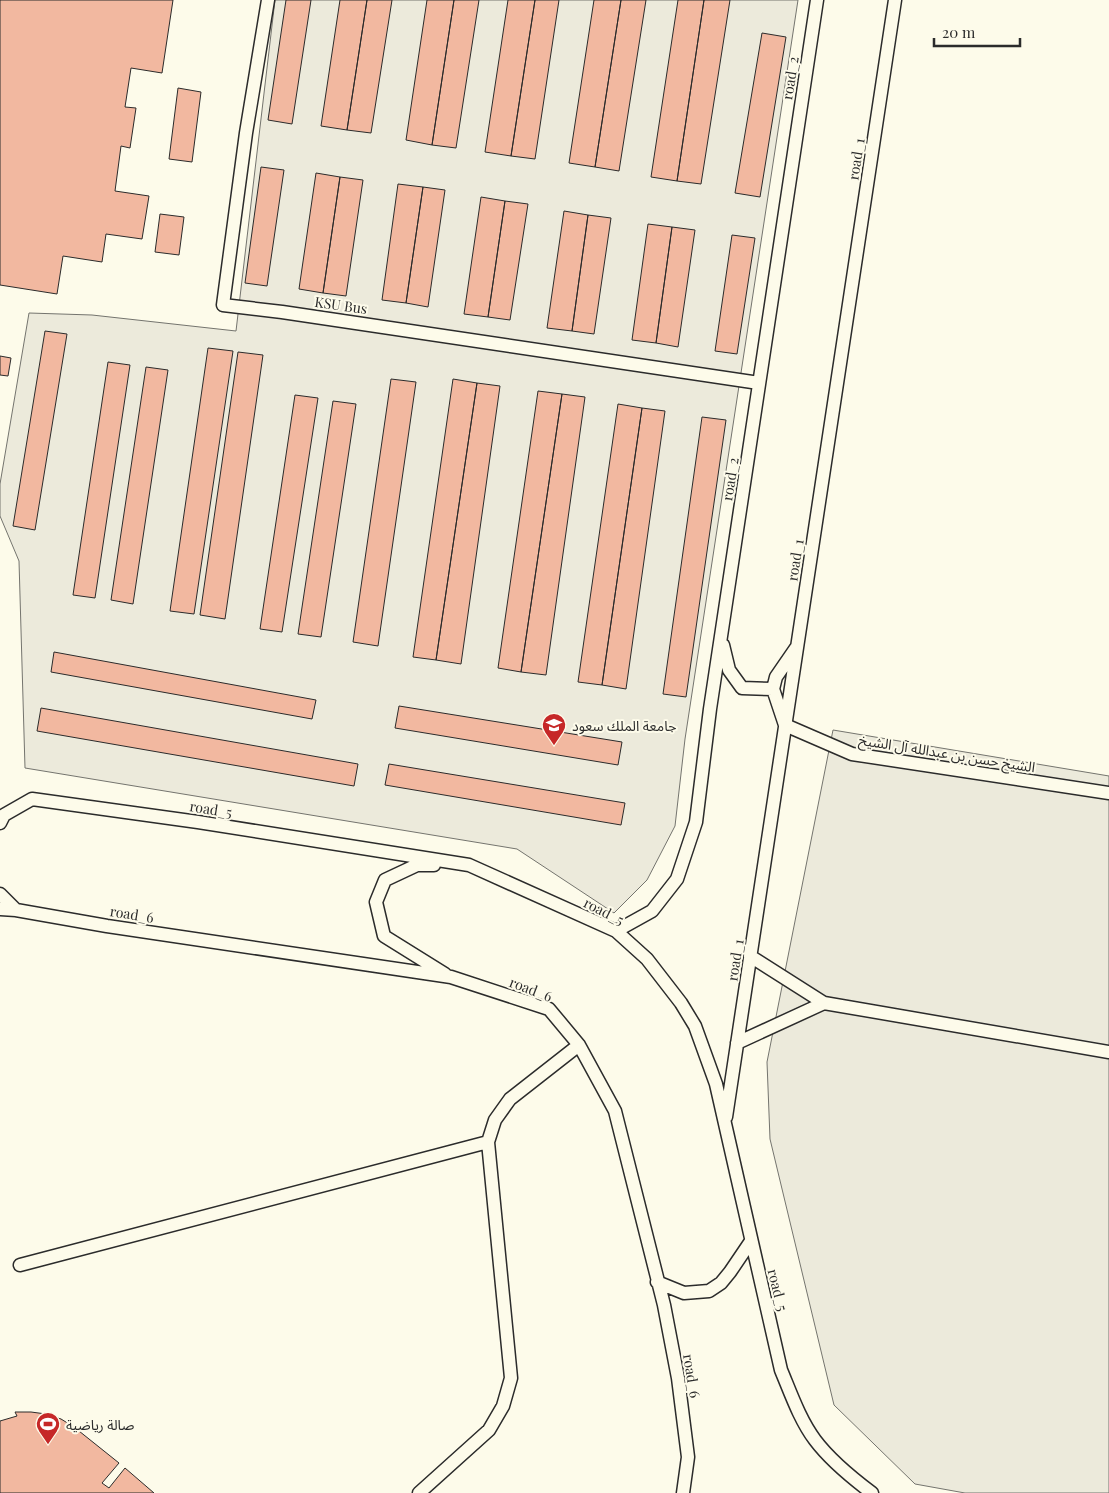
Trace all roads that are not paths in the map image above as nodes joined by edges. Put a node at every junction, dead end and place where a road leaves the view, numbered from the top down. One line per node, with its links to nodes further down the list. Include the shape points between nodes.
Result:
1 (268, 0): 4 (lane, KSU Bus, via 223,305)
2 (817, 0): 4 (lane, road_2)
3 (896, 0): 6 (lane, road_1)
4 (760, 382): 5 (lane, road_2)
5 (721, 638): 7 (lane, via 729,670 742,688); 15 (lane, road_2, via 696,822 677,879 652,911)
6 (797, 645): 7 (lane, via 776,677); 8 (lane, road_1)
7 (774, 689): 8 (lane)
8 (785, 724): 9 (lane, الشيخ حسن بن عبدالله آل الشيخ, via 852,754); 16 (lane, road_1)
9 (1109, 793)
10 (0, 823): 11 (lane, road_5, via 4,815 32,799)
11 (469, 864): 15 (lane, road_5); 17 (lane, via 417,865 385,880 376,902 384,936)
12 (0, 894): 14 (lane)
13 (0, 909): 14 (lane, road_6)
14 (16, 910): 17 (lane, road_6)
15 (616, 931): 22 (lane, road_5, via 647,959 695,1026 716,1084)
16 (750, 956): 18 (lane); 19 (lane, road_1)
17 (451, 977): 20 (lane, road_6, via 549,1009)
18 (824, 1003): 19 (lane); 21 (lane)
19 (737, 1043): 22 (lane, road_1)
20 (580, 1045): 23 (lane, via 510,1099 496,1120); 26 (lane, road_6, via 615,1111)
21 (1109, 1052)
22 (725, 1124): 24 (lane, road_5)
23 (488, 1142): 25 (lane); 27 (lane, via 511,1378 503,1406 489,1430)
24 (751, 1241): 26 (lane, via 721,1283 709,1290 684,1293); 29 (lane, road_5, via 781,1370 795,1404 815,1440)
25 (20, 1265)
26 (657, 1282): 28 (lane, road_6, via 678,1378 688,1457)
27 (419, 1493)
28 (683, 1493)
29 (872, 1493)

